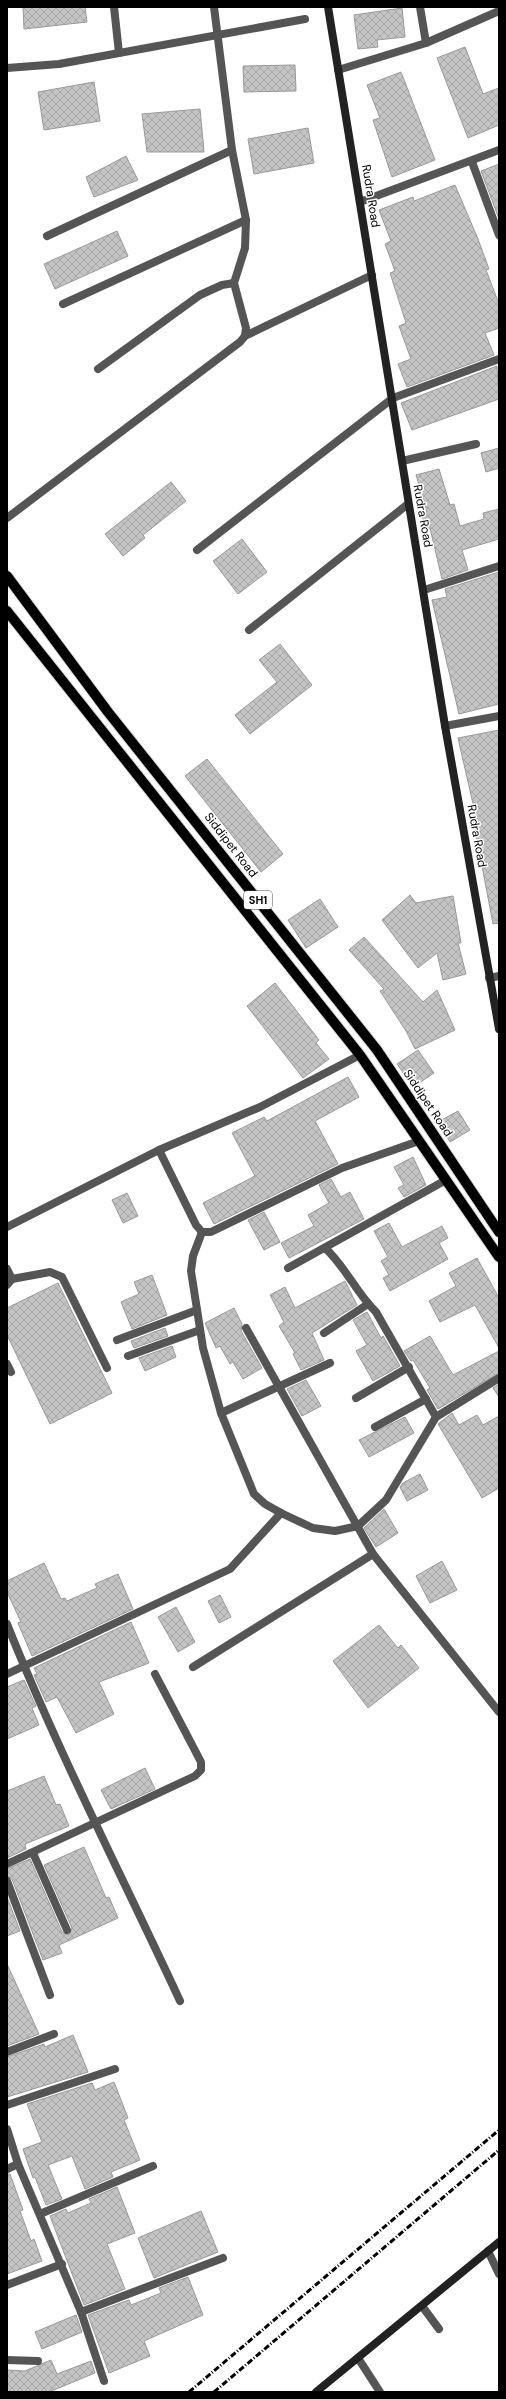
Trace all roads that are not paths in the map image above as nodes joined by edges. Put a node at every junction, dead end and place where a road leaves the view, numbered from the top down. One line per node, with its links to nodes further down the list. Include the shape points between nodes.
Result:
1 (114, 7): 9 (street)
2 (214, 7): 7 (street)
3 (328, 7): 11 (main road, Rudra Road)
4 (420, 7): 8 (street)
5 (499, 11): 8 (street)
6 (305, 19): 7 (street)
7 (218, 35): 9 (street); 12 (street)
8 (426, 43): 11 (street)
9 (119, 53): 10 (street, via 59,64)
10 (7, 68)
11 (338, 70): 15 (main road, Rudra Road)
12 (232, 150): 16 (street); 18 (street)
13 (499, 150): 14 (street)
14 (472, 162): 15 (street); 17 (street)
15 (360, 202): 19 (main road, Rudra Road)
16 (246, 220): 20 (street, via 245,248); 21 (street)
17 (499, 235)
18 (47, 236)
19 (372, 275): 22 (street); 25 (main road, Rudra Road)
20 (234, 283): 22 (street, via 246,328); 24 (street, via 222,285 200,295)
21 (63, 304)
22 (245, 336): 29 (street)
23 (499, 359): 25 (street)
24 (98, 369)
25 (393, 398): 27 (main road, Rudra Road); 30 (street)
26 (476, 444): 27 (street)
27 (402, 461): 28 (main road, Rudra Road)
28 (408, 504): 33 (main road, Rudra Road); 35 (street)
29 (7, 518)
30 (197, 550)
31 (499, 566): 33 (street)
32 (7, 576): 45 (main road, Siddipet Road / SH1, via 108,712 377,1050)
33 (424, 590): 37 (main road, Rudra Road)
34 (7, 611): 41 (main road, SH1)
35 (249, 630)
36 (499, 716): 37 (street)
37 (445, 726): 39 (main road, Rudra Road)
38 (499, 976): 39 (street)
39 (489, 978): 40 (main road, Rudra Road)
40 (499, 1029)
41 (360, 1055): 42 (main road, SH1); 43 (street, via 260,1107)
42 (419, 1141): 44 (main road, SH1); 47 (street, via 342,1168 211,1232)
43 (159, 1150): 46 (street); 47 (street, via 196,1225)
44 (446, 1180): 49 (street); 50 (main road, SH1)
45 (495, 1219): 48 (main road, Siddipet Road / SH1)
46 (7, 1227)
47 (202, 1232): 55 (street, via 193,1256 191,1271)
48 (499, 1232)
49 (325, 1248): 52 (street); 54 (street, via 338,1260)
50 (499, 1257)
51 (7, 1268): 53 (street)
52 (288, 1268)
53 (10, 1282): 64 (street, via 50,1272 62,1277)
54 (368, 1304): 58 (street); 63 (street, via 376,1312)
55 (197, 1310): 57 (street); 59 (street)
56 (246, 1328): 67 (street)
57 (200, 1330): 60 (street); 70 (street)
58 (324, 1333)
59 (117, 1340)
60 (128, 1356)
61 (330, 1363): 67 (street)
62 (7, 1364): 65 (street)
63 (409, 1367): 68 (street); 69 (street)
64 (107, 1368)
65 (12, 1372)
66 (499, 1378): 71 (street)
67 (279, 1386): 70 (street); 74 (street)
68 (356, 1398)
69 (426, 1399): 71 (street); 72 (street)
70 (220, 1413): 73 (street, via 254,1494)
71 (436, 1417): 74 (street, via 386,1500)
72 (375, 1427)
73 (281, 1513): 74 (street, via 313,1528 335,1531); 77 (street, via 230,1569)
74 (358, 1526): 75 (street)
75 (373, 1554): 78 (street); 81 (street)
76 (7, 1624): 77 (street)
77 (24, 1667): 79 (street); 82 (street)
78 (193, 1667)
79 (7, 1674)
80 (155, 1674): 82 (street, via 201,1762 201,1770 195,1776)
81 (499, 1712)
82 (96, 1823): 83 (street); 88 (street)
83 (33, 1853): 84 (street); 86 (street)
84 (7, 1864)
85 (7, 1881): 87 (street)
86 (67, 1930)
87 (50, 1995)
88 (180, 2001)
89 (54, 2034): 90 (street)
90 (7, 2052)
91 (116, 2068): 92 (street)
92 (7, 2105)
93 (7, 2129): 94 (street)
94 (18, 2164): 96 (street); 97 (street)
95 (153, 2166): 97 (street)
96 (7, 2168)
97 (40, 2214): 101 (street)
98 (499, 2242): 99 (main road)
99 (488, 2252): 102 (street); 104 (main road)
100 (223, 2258): 105 (street)
101 (62, 2264): 103 (street); 105 (street)
102 (499, 2274)
103 (7, 2285)
104 (422, 2306): 106 (street); 107 (main road)
105 (81, 2312): 110 (street)
106 (440, 2329)
107 (358, 2358): 111 (main road); 112 (street)
108 (7, 2360): 109 (street)
109 (38, 2361)
110 (104, 2381)
111 (316, 2392)
112 (380, 2392)

